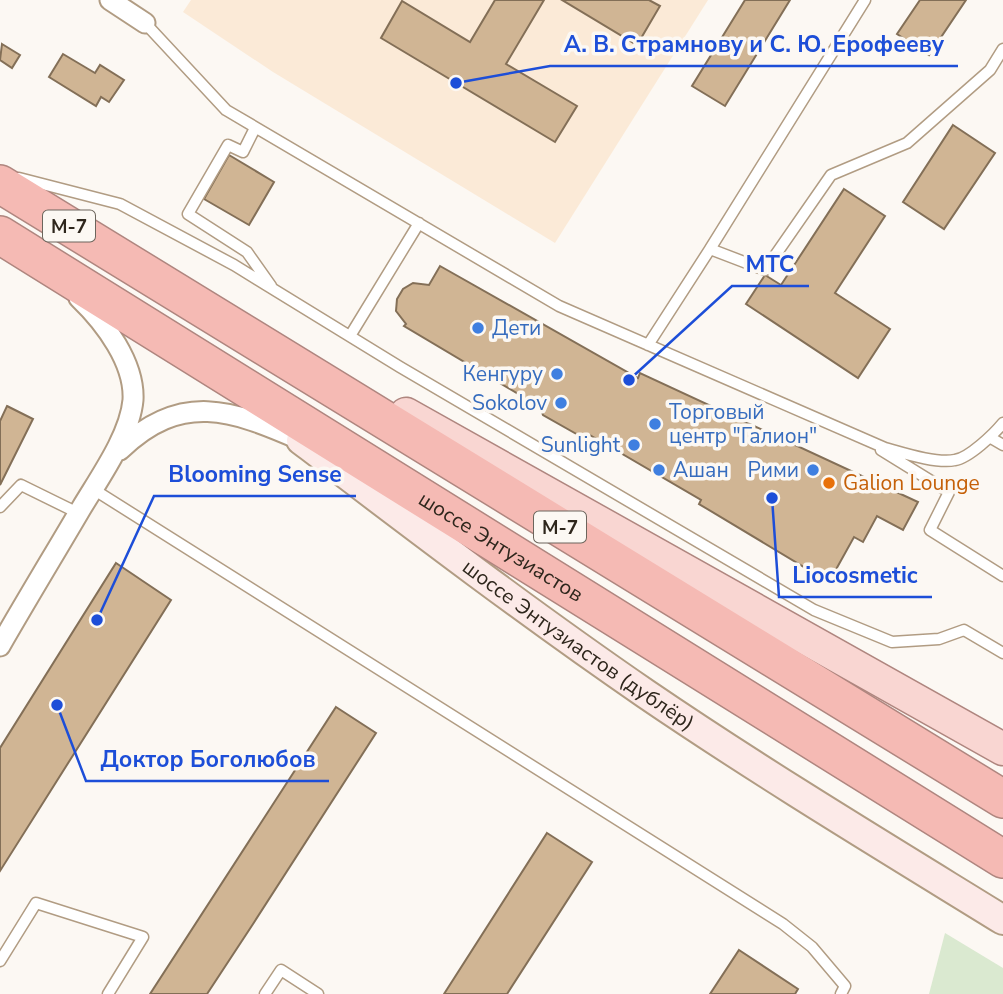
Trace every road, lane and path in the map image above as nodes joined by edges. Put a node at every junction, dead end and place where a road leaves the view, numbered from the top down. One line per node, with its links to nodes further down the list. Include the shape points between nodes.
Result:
1 (110, 0): 3 (street)
2 (865, 0): 10 (lane)
3 (130, 6): 4 (street)
4 (145, 23): 6 (lane, via 226,110)
5 (1003, 49): 10 (lane, via 990,71 907,143 831,175 765,271)
6 (256, 128): 8 (lane); 13 (lane, via 243,152 228,145 188,214 247,252)
7 (7, 180): 12 (highway, М-7); 13 (lane, via 120,204)
8 (419, 223): 14 (lane); 16 (lane, via 559,306)
9 (0, 234): 11 (highway, шоссе Энтузиастов / М-7)
10 (710, 249): 16 (lane)
11 (39, 259): 15 (highway, шоссе Энтузиастов / М-7); 22 (street, via 91,310 122,354 131,379 133,401 127,425)
12 (139, 269): 29 (main road); 30 (highway, М-7)
13 (273, 289): 14 (lane)
14 (350, 336): 28 (lane, via 814,610 892,642 939,639 964,630)
15 (174, 342): 20 (main road, шоссе Энтузиастов (дублёр)); 31 (highway, шоссе Энтузиастов / М-7)
16 (648, 345): 18 (lane)
17 (1003, 423): 19 (lane)
18 (855, 435): 19 (lane, via 921,458 956,461); 26 (lane, via 949,492 930,530)
19 (991, 438): 21 (lane)
20 (301, 440): 22 (street, via 255,420 217,412 184,412 139,432); 32 (main road, шоссе Энтузиастов (дублёр), via 645,693)
21 (1003, 445)
22 (110, 460): 23 (street)
23 (93, 489): 25 (street); 37 (lane, via 783,924 812,947 845,986)
24 (0, 507): 25 (lane, via 21,485)
25 (78, 513): 27 (street)
26 (1003, 576)
27 (0, 646)
28 (1003, 653)
29 (1003, 749)
30 (1003, 799)
31 (1003, 859)
32 (1003, 920)
33 (0, 961): 34 (lane, via 36,904 143,937)
34 (108, 994)
35 (265, 994): 36 (lane, via 281,970)
36 (318, 994)
37 (841, 994)

